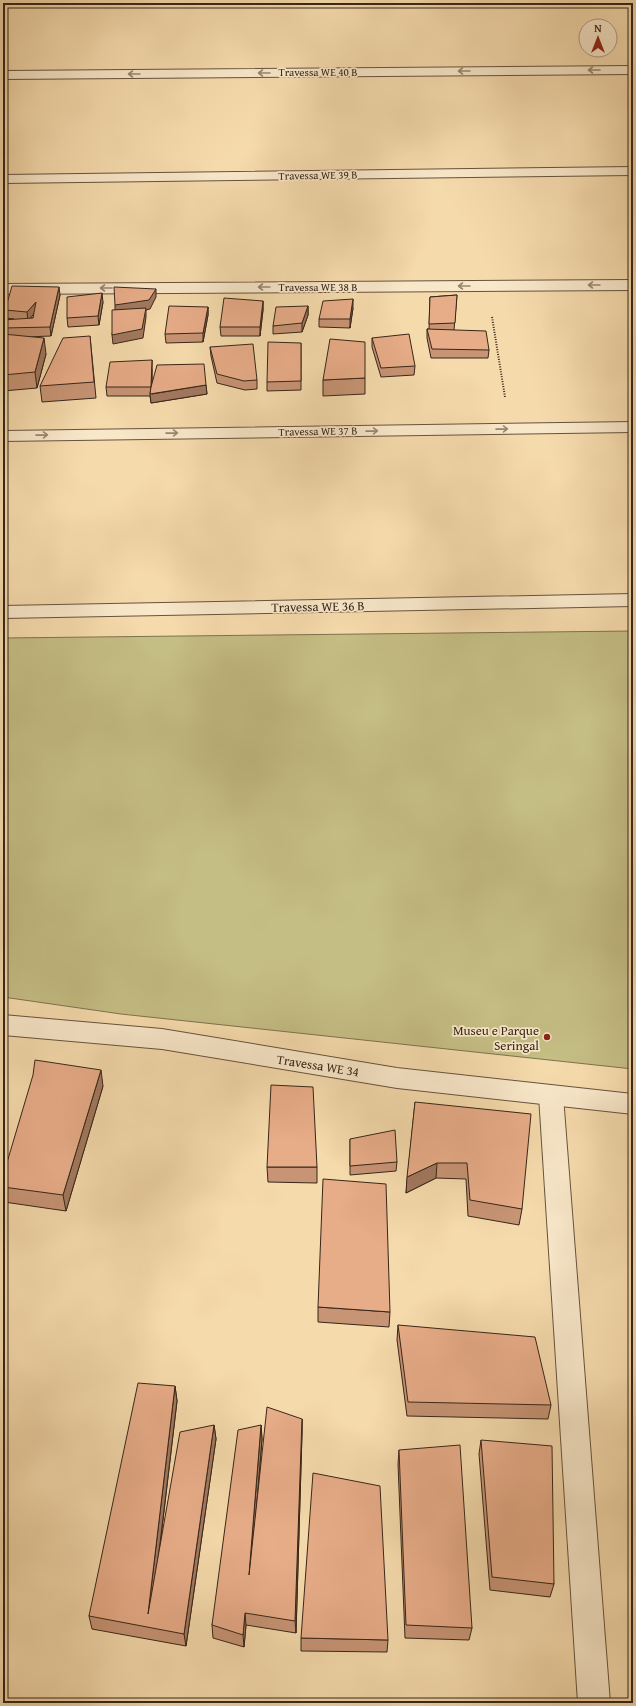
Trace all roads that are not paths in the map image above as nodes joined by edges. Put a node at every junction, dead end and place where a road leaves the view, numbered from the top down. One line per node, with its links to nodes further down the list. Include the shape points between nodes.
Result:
1 (633, 70): 2 (street, Travessa WE 40 B, one-way to 2)
2 (3, 75)
3 (633, 172): 4 (street, Travessa WE 39 B)
4 (3, 179)
5 (633, 285): 6 (street, Travessa WE 38 B, one-way to 6)
6 (3, 289)
7 (633, 427): 8 (street, Travessa WE 37 B, one-way to 7)
8 (3, 436)
9 (633, 600): 10 (street, Travessa WE 36 B)
10 (3, 612)
11 (3, 1025): 12 (street, Travessa WE 34, via 162,1039 396,1078)
12 (551, 1096): 13 (street, Travessa WE 34); 14 (street)
13 (633, 1104)
14 (594, 1703)

